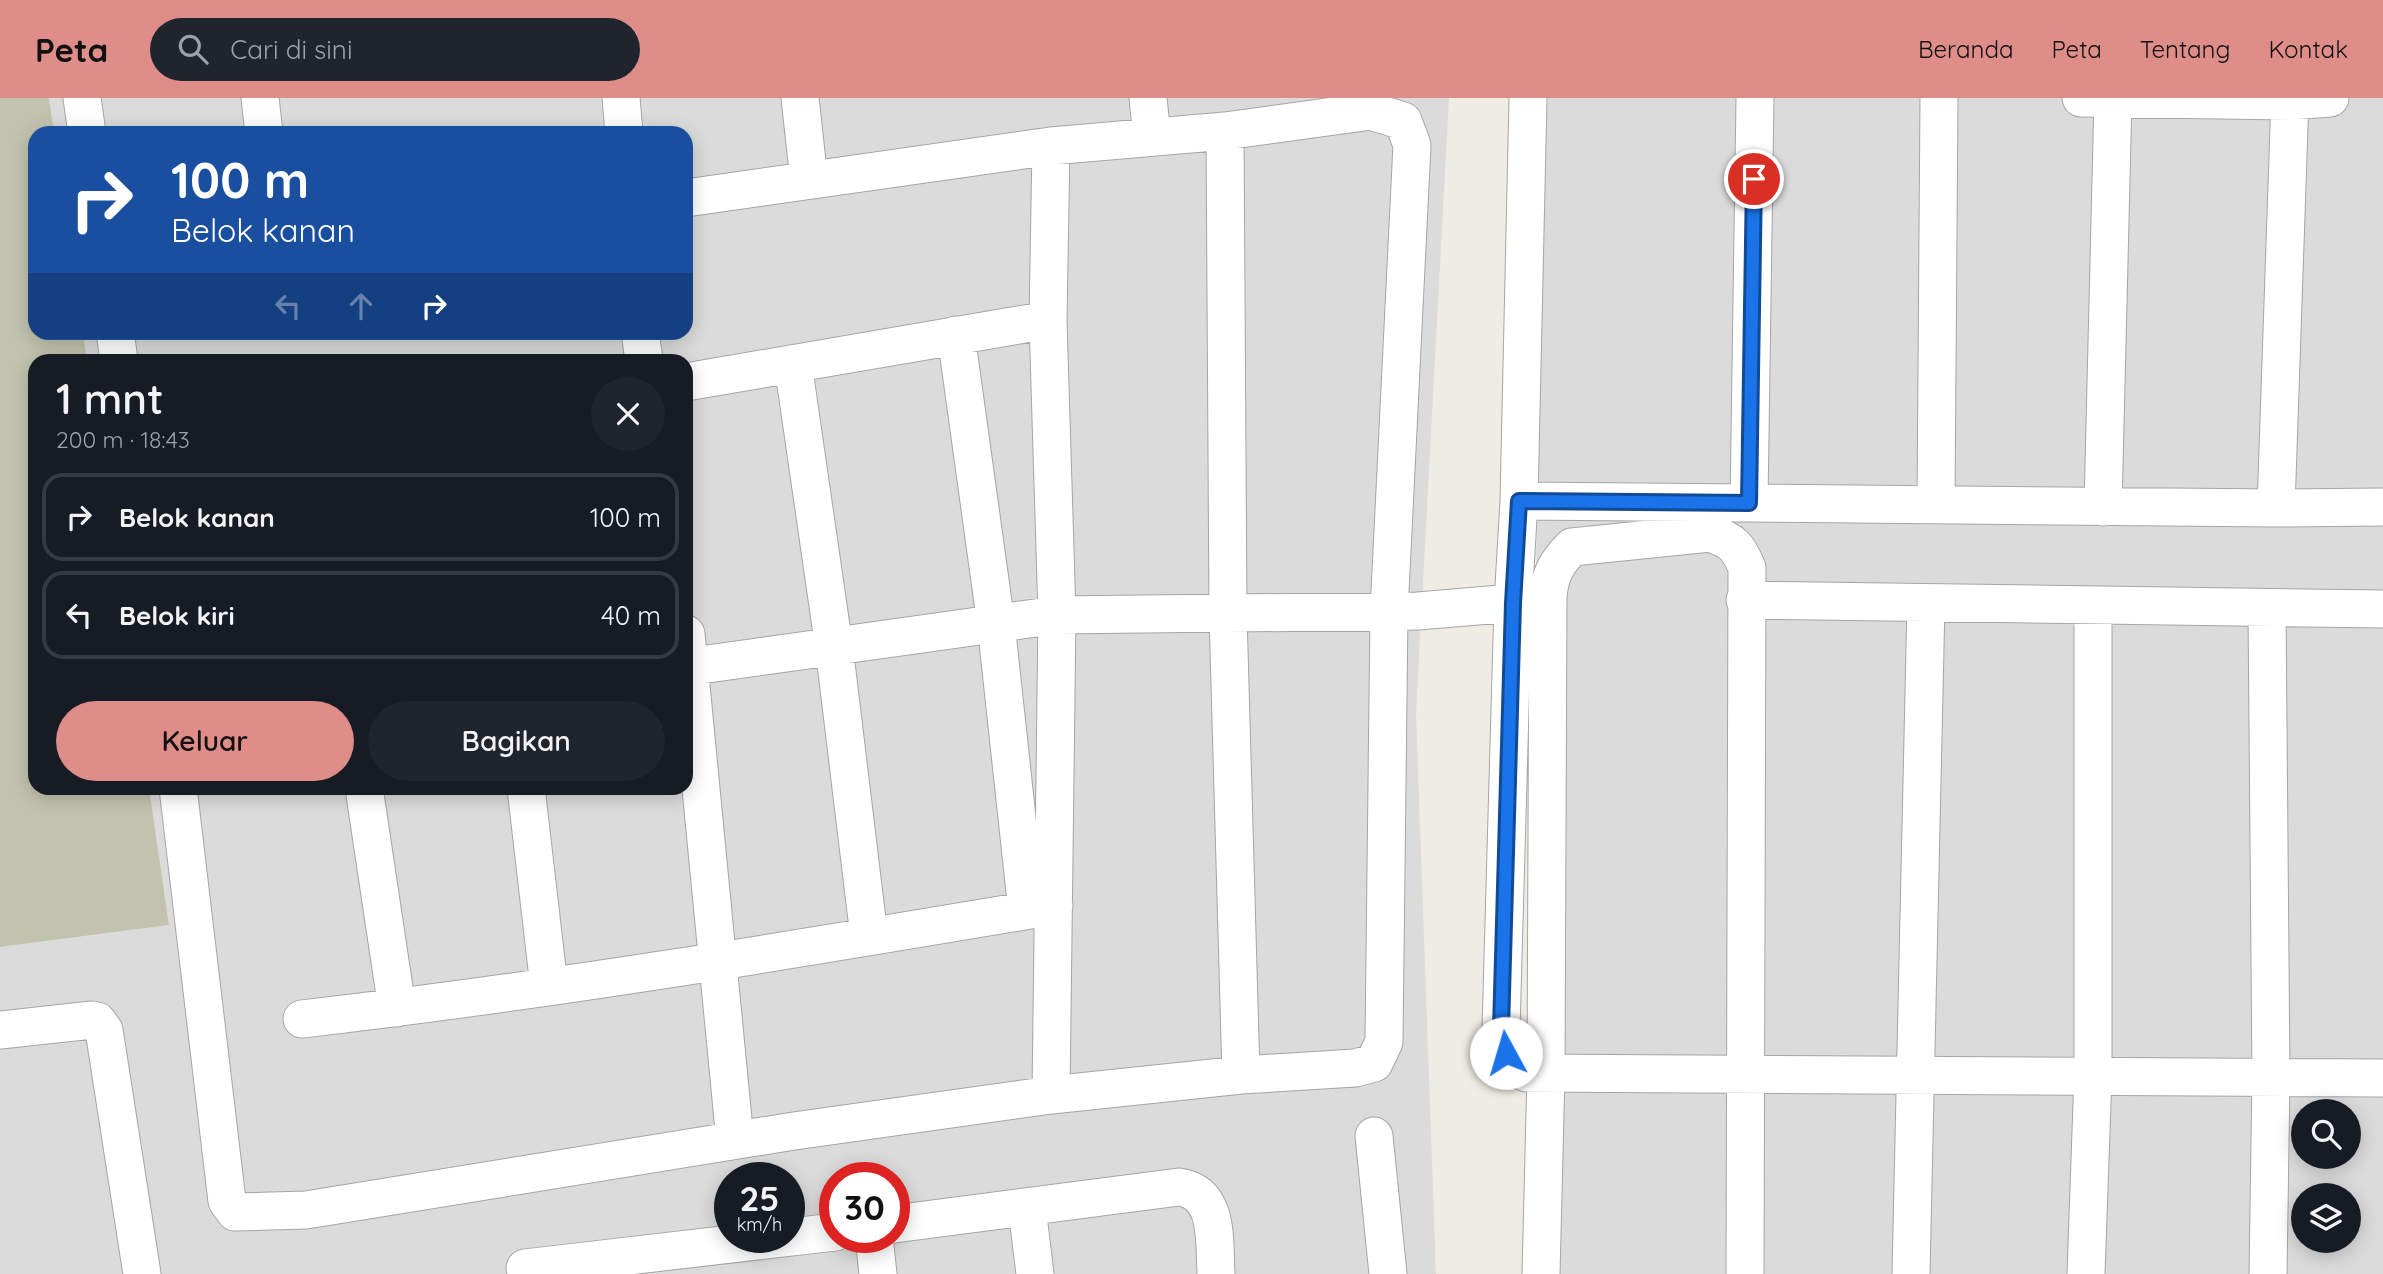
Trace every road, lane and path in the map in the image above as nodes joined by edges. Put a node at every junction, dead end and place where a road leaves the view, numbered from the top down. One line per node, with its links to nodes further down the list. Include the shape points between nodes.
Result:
1 (82, 98): 14 (street)
2 (260, 98): 15 (street)
3 (621, 98): 16 (street)
4 (800, 98): 20 (street)
5 (1149, 98): 18 (street)
6 (1528, 98): 26 (street)
7 (1755, 98): 27 (street)
8 (1940, 98): 28 (street)
9 (2081, 98): 10 (street)
10 (2113, 98): 12 (street); 29 (street)
11 (2330, 98): 12 (street)
12 (2290, 100): 31 (street)
13 (1346, 106): 17 (street); 38 (street, via 1403,121 1412,145)
14 (86, 126)
15 (263, 126)
16 (623, 126)
17 (1225, 131): 18 (street); 39 (street)
18 (1153, 137): 19 (street)
19 (1051, 146): 20 (street); 22 (street)
20 (809, 180): 21 (street)
21 (693, 197)
22 (1048, 320): 23 (street); 40 (street)
23 (956, 335): 24 (street); 41 (street)
24 (793, 363): 25 (street); 42 (street)
25 (693, 381)
26 (1519, 501): 27 (street); 33 (street)
27 (1749, 503): 28 (street)
28 (1936, 504): 29 (street)
29 (2103, 507): 31 (street)
30 (2383, 507): 31 (street)
31 (2276, 508)
32 (1745, 600): 34 (street); 55 (street, via 1747,568 1740,550 1710,533 1572,547 1550,578); 57 (street)
33 (1513, 603): 38 (street); 55 (street, via 1501,1029 1506,1053 1518,1070)
34 (1926, 603): 35 (street); 59 (street)
35 (2093, 606): 36 (street); 58 (street)
36 (2267, 608): 37 (street); 60 (street)
37 (2383, 610)
38 (1389, 612): 39 (street); 56 (street, via 1384,1042 1374,1063 1355,1068)
39 (1228, 614): 40 (street); 56 (street)
40 (1057, 615): 41 (street); 48 (street)
41 (996, 624): 42 (street); 48 (street)
42 (834, 646): 43 (street); 49 (street)
43 (693, 656)
44 (693, 705): 50 (street)
45 (179, 795): 64 (street, via 227,1201 235,1212 306,1210)
46 (365, 795): 52 (street)
47 (527, 795): 51 (street)
48 (1040, 908): 49 (street); 62 (street)
49 (869, 936): 50 (street)
50 (719, 962): 51 (street); 64 (street)
51 (549, 986): 52 (street)
52 (397, 1008): 53 (street)
53 (302, 1019)
54 (0, 1030): 70 (street, via 92,1020 104,1030)
55 (1546, 1073): 57 (street); 76 (street)
56 (1241, 1075): 62 (street)
57 (1745, 1075): 59 (street); 77 (street)
58 (2094, 1075): 59 (street); 60 (street); 79 (street)
59 (1915, 1076): 78 (street)
60 (2271, 1078): 61 (street); 80 (street)
61 (2383, 1078)
62 (1051, 1095): 64 (street)
63 (1374, 1136): 75 (street)
64 (735, 1140)
65 (1027, 1208): 66 (street); 73 (street); 74 (street, via 1191,1189 1208,1204)
66 (910, 1222)
67 (819, 1236): 69 (street)
68 (876, 1253): 72 (street)
69 (708, 1261): 71 (street, via 526,1268)
70 (142, 1274)
71 (526, 1274)
72 (878, 1274)
73 (1035, 1274)
74 (1216, 1274)
75 (1388, 1274)
76 (1541, 1274)
77 (1745, 1274)
78 (1911, 1274)
79 (2086, 1274)
80 (2268, 1274)

